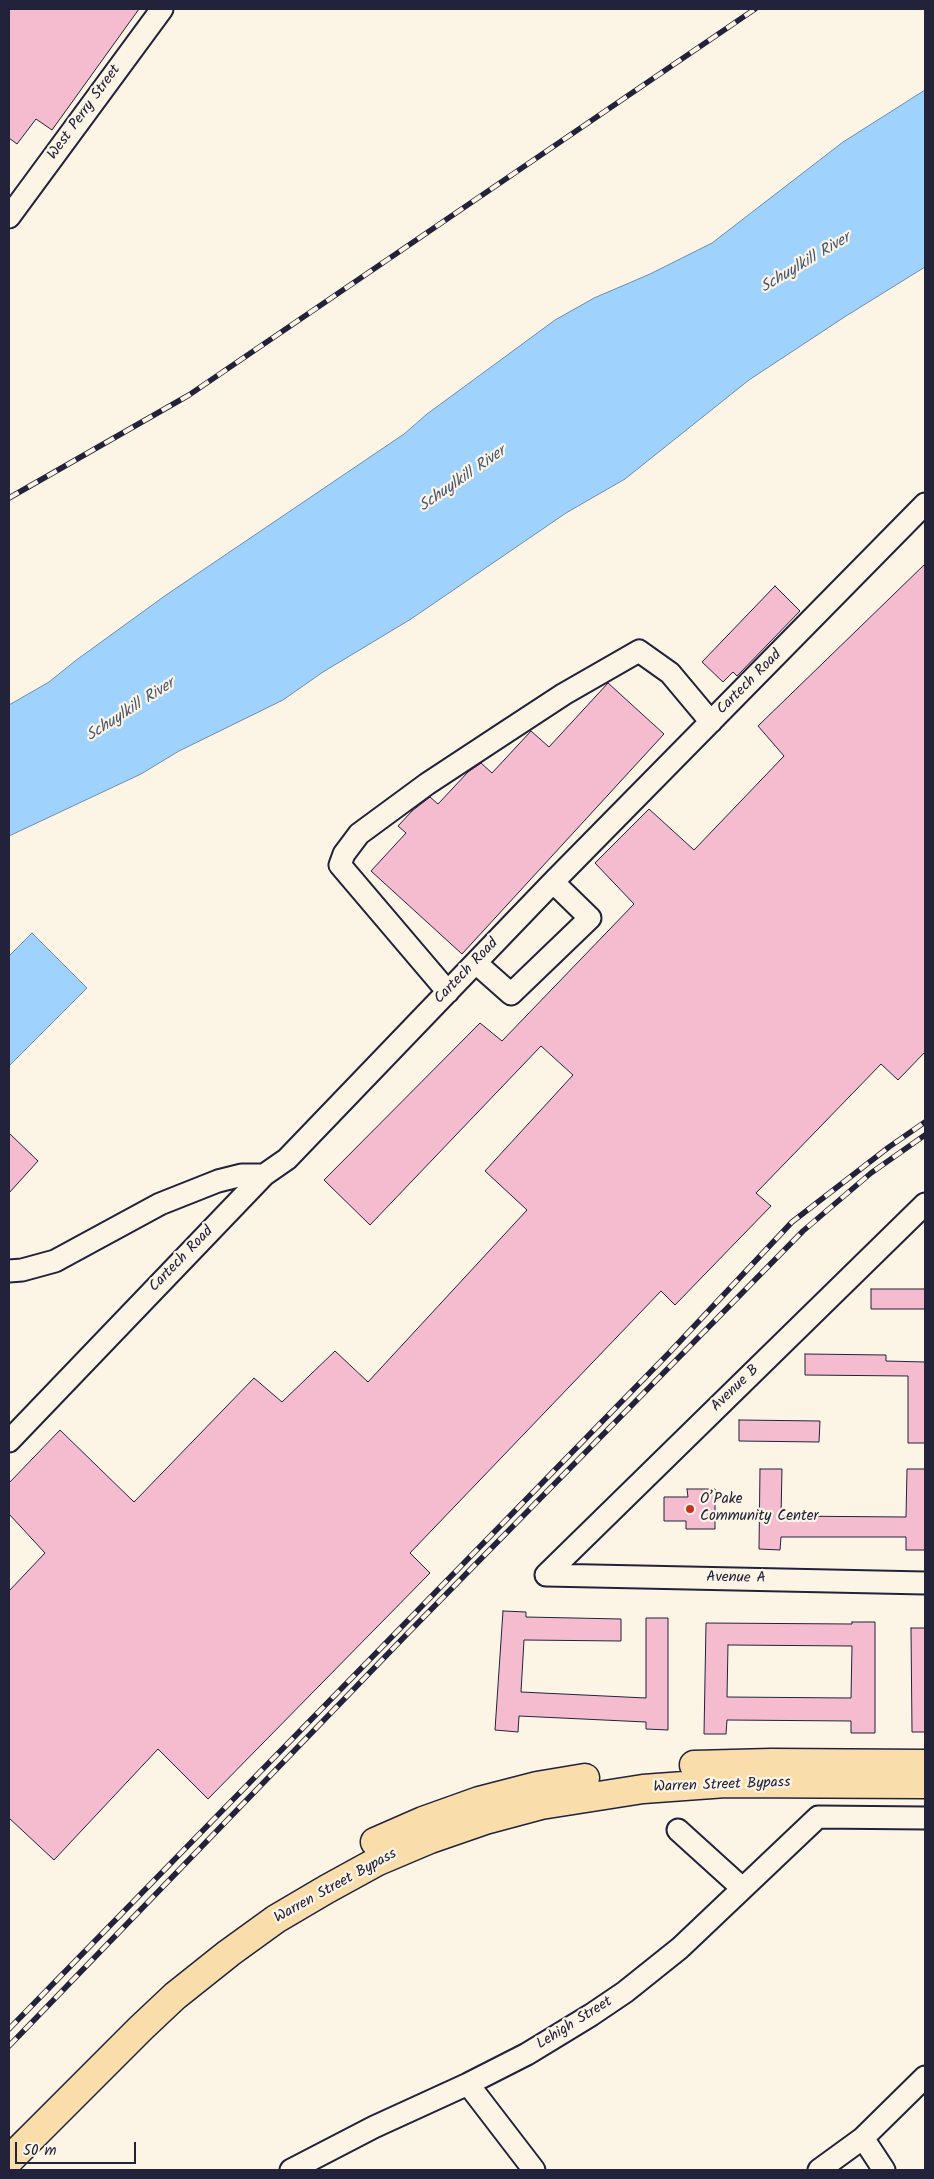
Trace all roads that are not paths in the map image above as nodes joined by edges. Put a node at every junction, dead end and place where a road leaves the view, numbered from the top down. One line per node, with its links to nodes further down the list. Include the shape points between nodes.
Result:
1 (162, 9): 2 (street, West Perry Street)
2 (9, 217)
3 (925, 504): 4 (street, Cartech Road)
4 (711, 722): 5 (street, Cartech Road); 7 (street, via 670,673 638,651 564,694 426,784 359,834 340,865)
5 (552, 882): 6 (street, Cartech Road); 6 (street, via 590,918 511,994)
6 (476, 963): 7 (street, Cartech Road)
7 (448, 992): 8 (street, Cartech Road, via 288,1159)
8 (264, 1175): 10 (street, via 242,1175 218,1181 160,1204 55,1260); 11 (street, Cartech Road)
9 (925, 1204): 12 (street, Avenue B)
10 (9, 1271)
11 (9, 1441)
12 (546, 1574): 13 (street, Avenue A)
13 (925, 1583)
14 (925, 1764): 21 (highway, Warren Street Bypass, via 762,1763 640,1770 537,1786 423,1821 370,1844 310,1876 217,1937 128,2014)
15 (925, 1784): 23 (highway, Warren Street Bypass, via 726,1783 643,1789 541,1805 430,1839 378,1861 318,1894 229,1953 141,2028)
16 (925, 1818): 18 (street, Lehigh Street, via 818,1816)
17 (678, 1830): 18 (street)
18 (742, 1888): 20 (street, Lehigh Street, via 680,1948 625,1992 555,2038)
19 (925, 2077): 22 (street)
20 (468, 2084): 24 (street, Lehigh Street); 25 (street)
21 (9, 2133)
22 (864, 2138): 26 (street); 27 (street)
23 (9, 2160)
24 (291, 2170)
25 (534, 2170)
26 (819, 2170)
27 (884, 2170)

